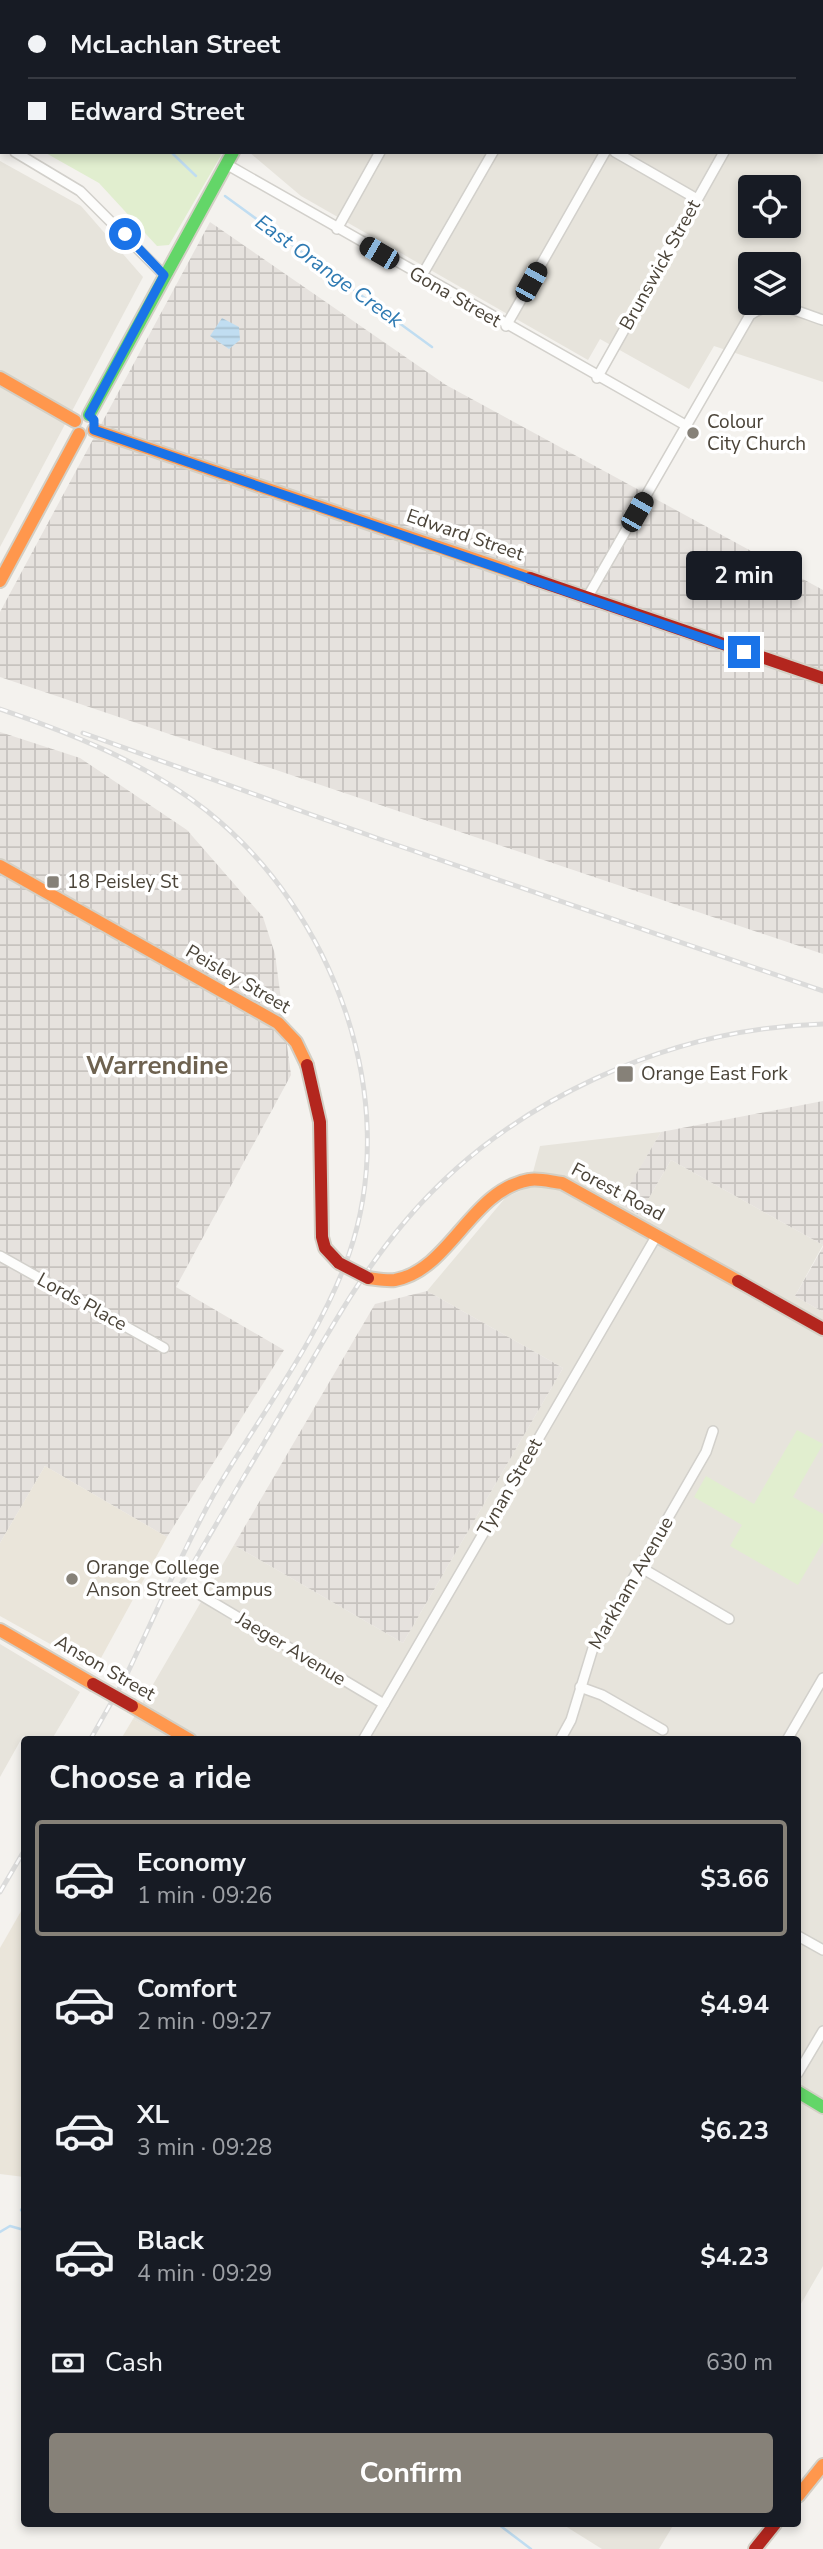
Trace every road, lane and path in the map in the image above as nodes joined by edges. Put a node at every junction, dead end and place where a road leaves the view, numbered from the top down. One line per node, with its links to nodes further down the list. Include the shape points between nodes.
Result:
1 (18, 154): 10 (street, via 80,191)
2 (379, 154): 9 (street)
3 (491, 154): 11 (street)
4 (604, 154): 13 (street)
5 (618, 154): 8 (street)
6 (723, 154): 8 (street, Brunswick Street)
7 (230, 158): 9 (street, Gona Street); 10 (street)
8 (697, 199): 15 (street, Brunswick Street)
9 (337, 229): 11 (street, Gona Street)
10 (164, 275): 16 (street)
11 (421, 277): 13 (street, Gona Street)
12 (823, 320): 18 (street, via 772,304 750,315)
13 (506, 326): 15 (street, Gona Street)
14 (0, 378): 17 (street)
15 (597, 378): 18 (street, Gona Street)
16 (89, 415): 17 (street); 19 (street)
17 (75, 421): 20 (street)
18 (687, 426): 22 (street)
19 (94, 430): 20 (street, via 89,435); 22 (street, Edward Street)
20 (79, 434): 21 (street)
21 (0, 581)
22 (587, 598): 23 (street, Edward Street)
23 (823, 678)
24 (0, 866): 27 (street, Peisley Street, bridge, via 278,1023 294,1037 305,1058 318,1115 325,1248 339,1263)
25 (657, 1235): 27 (street, Forest Road, via 562,1183 527,1178 499,1191 412,1274 388,1283); 28 (street, Forest Road); 37 (street, Tynan Street)
26 (0, 1256): 29 (street, Lords Place)
27 (368, 1278)
28 (823, 1329)
29 (164, 1348)
30 (713, 1431): 31 (street, Markham Avenue, via 706,1452)
31 (640, 1567): 33 (street); 36 (street, Markham Avenue, via 593,1648)
32 (199, 1594): 37 (street, Jaeger Avenue)
33 (729, 1619)
34 (0, 1630): 39 (street, Anson Street, bridge)
35 (823, 1678): 42 (street)
36 (580, 1687): 38 (street); 41 (street, Markham Avenue)
37 (384, 1704): 40 (street, Tynan Street)
38 (663, 1730)
39 (183, 1736)
40 (365, 1736)
41 (562, 1736)
42 (789, 1736)
43 (801, 1938): 44 (street)
44 (823, 1950)
45 (823, 2031): 46 (street)
46 (801, 2068)
47 (801, 2094): 48 (street)
48 (823, 2107)
49 (823, 2465): 50 (street)
50 (801, 2492)
51 (773, 2527): 52 (street)
52 (755, 2549)

